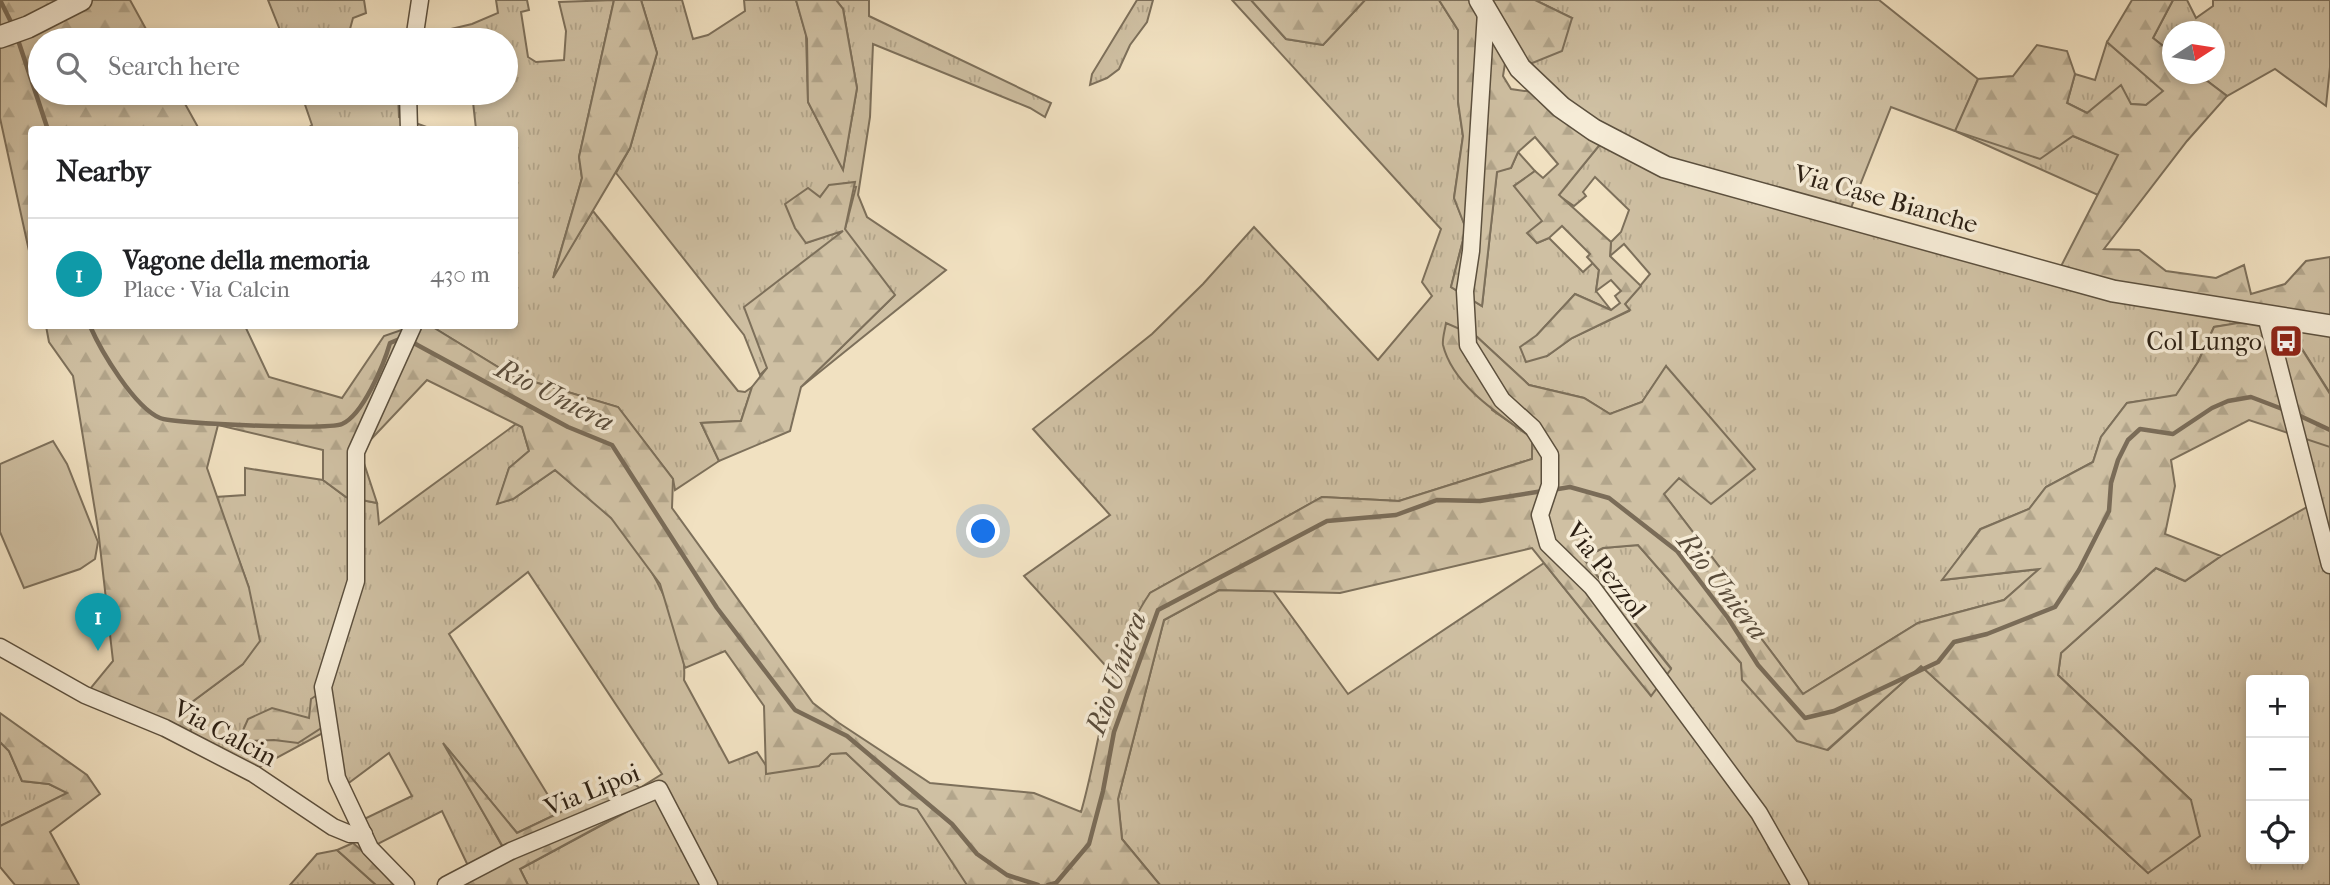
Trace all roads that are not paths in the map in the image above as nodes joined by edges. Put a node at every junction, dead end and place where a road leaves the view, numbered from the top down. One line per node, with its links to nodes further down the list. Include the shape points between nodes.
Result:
1 (80, 0): 5 (street)
2 (420, 0): 4 (street)
3 (1483, 6): 8 (street, Via Case Bianche, via 1520,68 1561,107 1594,130 1665,166 2113,291); 17 (street, Via Pezzol, via 1465,291 1468,345 1502,400 1533,428 1550,455 1540,515 1548,544 1592,587 1759,813)
4 (416, 28)
5 (4, 36)
6 (408, 105): 7 (street)
7 (409, 126)
8 (2266, 316): 9 (street, Via Case Bianche); 11 (street)
9 (2330, 326)
10 (412, 329): 13 (street, via 356,452 356,582 323,687 337,778)
11 (2330, 565)
12 (0, 647): 13 (street, Via Calcin, via 85,695 165,728 254,774 333,827)
13 (364, 834): 14 (street, via 370,848)
14 (406, 885)
15 (446, 885): 16 (street, Via Lipoi, via 511,850 659,789)
16 (709, 885)
17 (1800, 885)

